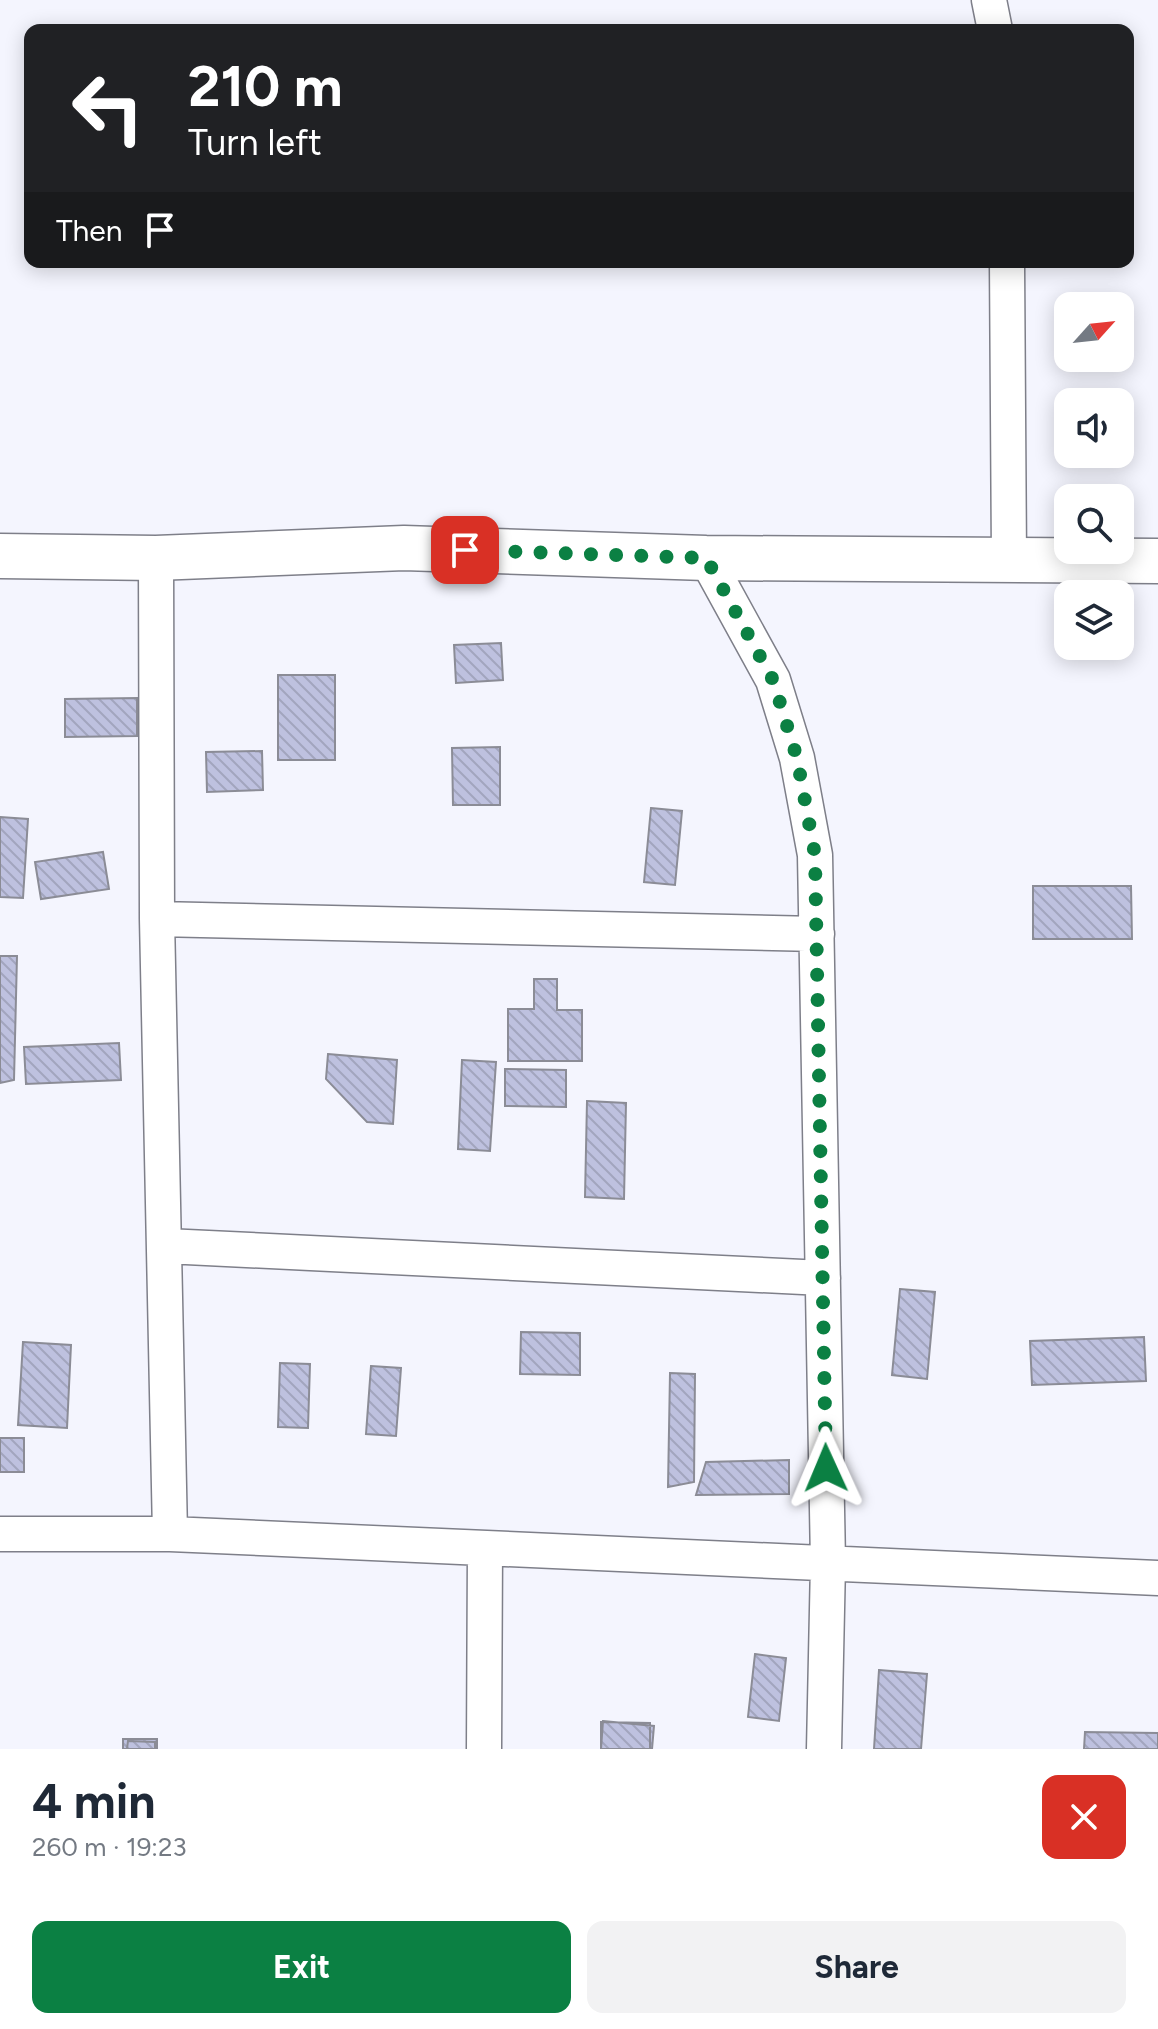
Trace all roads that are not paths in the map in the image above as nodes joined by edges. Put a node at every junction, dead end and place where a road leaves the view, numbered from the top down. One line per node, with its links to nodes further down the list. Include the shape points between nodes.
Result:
1 (989, 0): 2 (street)
2 (994, 24)
3 (1007, 268): 7 (street)
4 (0, 556): 5 (main road)
5 (156, 558): 6 (main road, via 404,548); 9 (street)
6 (706, 558): 7 (main road); 10 (street, via 773,680 797,758 815,855)
7 (1009, 560): 8 (main road)
8 (1158, 561)
9 (157, 919): 10 (street); 11 (street)
10 (817, 934): 12 (street)
11 (166, 1246): 12 (street); 14 (street)
12 (823, 1278): 16 (street)
13 (0, 1534): 14 (street)
14 (170, 1534): 15 (street)
15 (485, 1548): 16 (street); 18 (street)
16 (828, 1563): 17 (street); 19 (street)
17 (1158, 1578)
18 (484, 1749)
19 (824, 1749)

